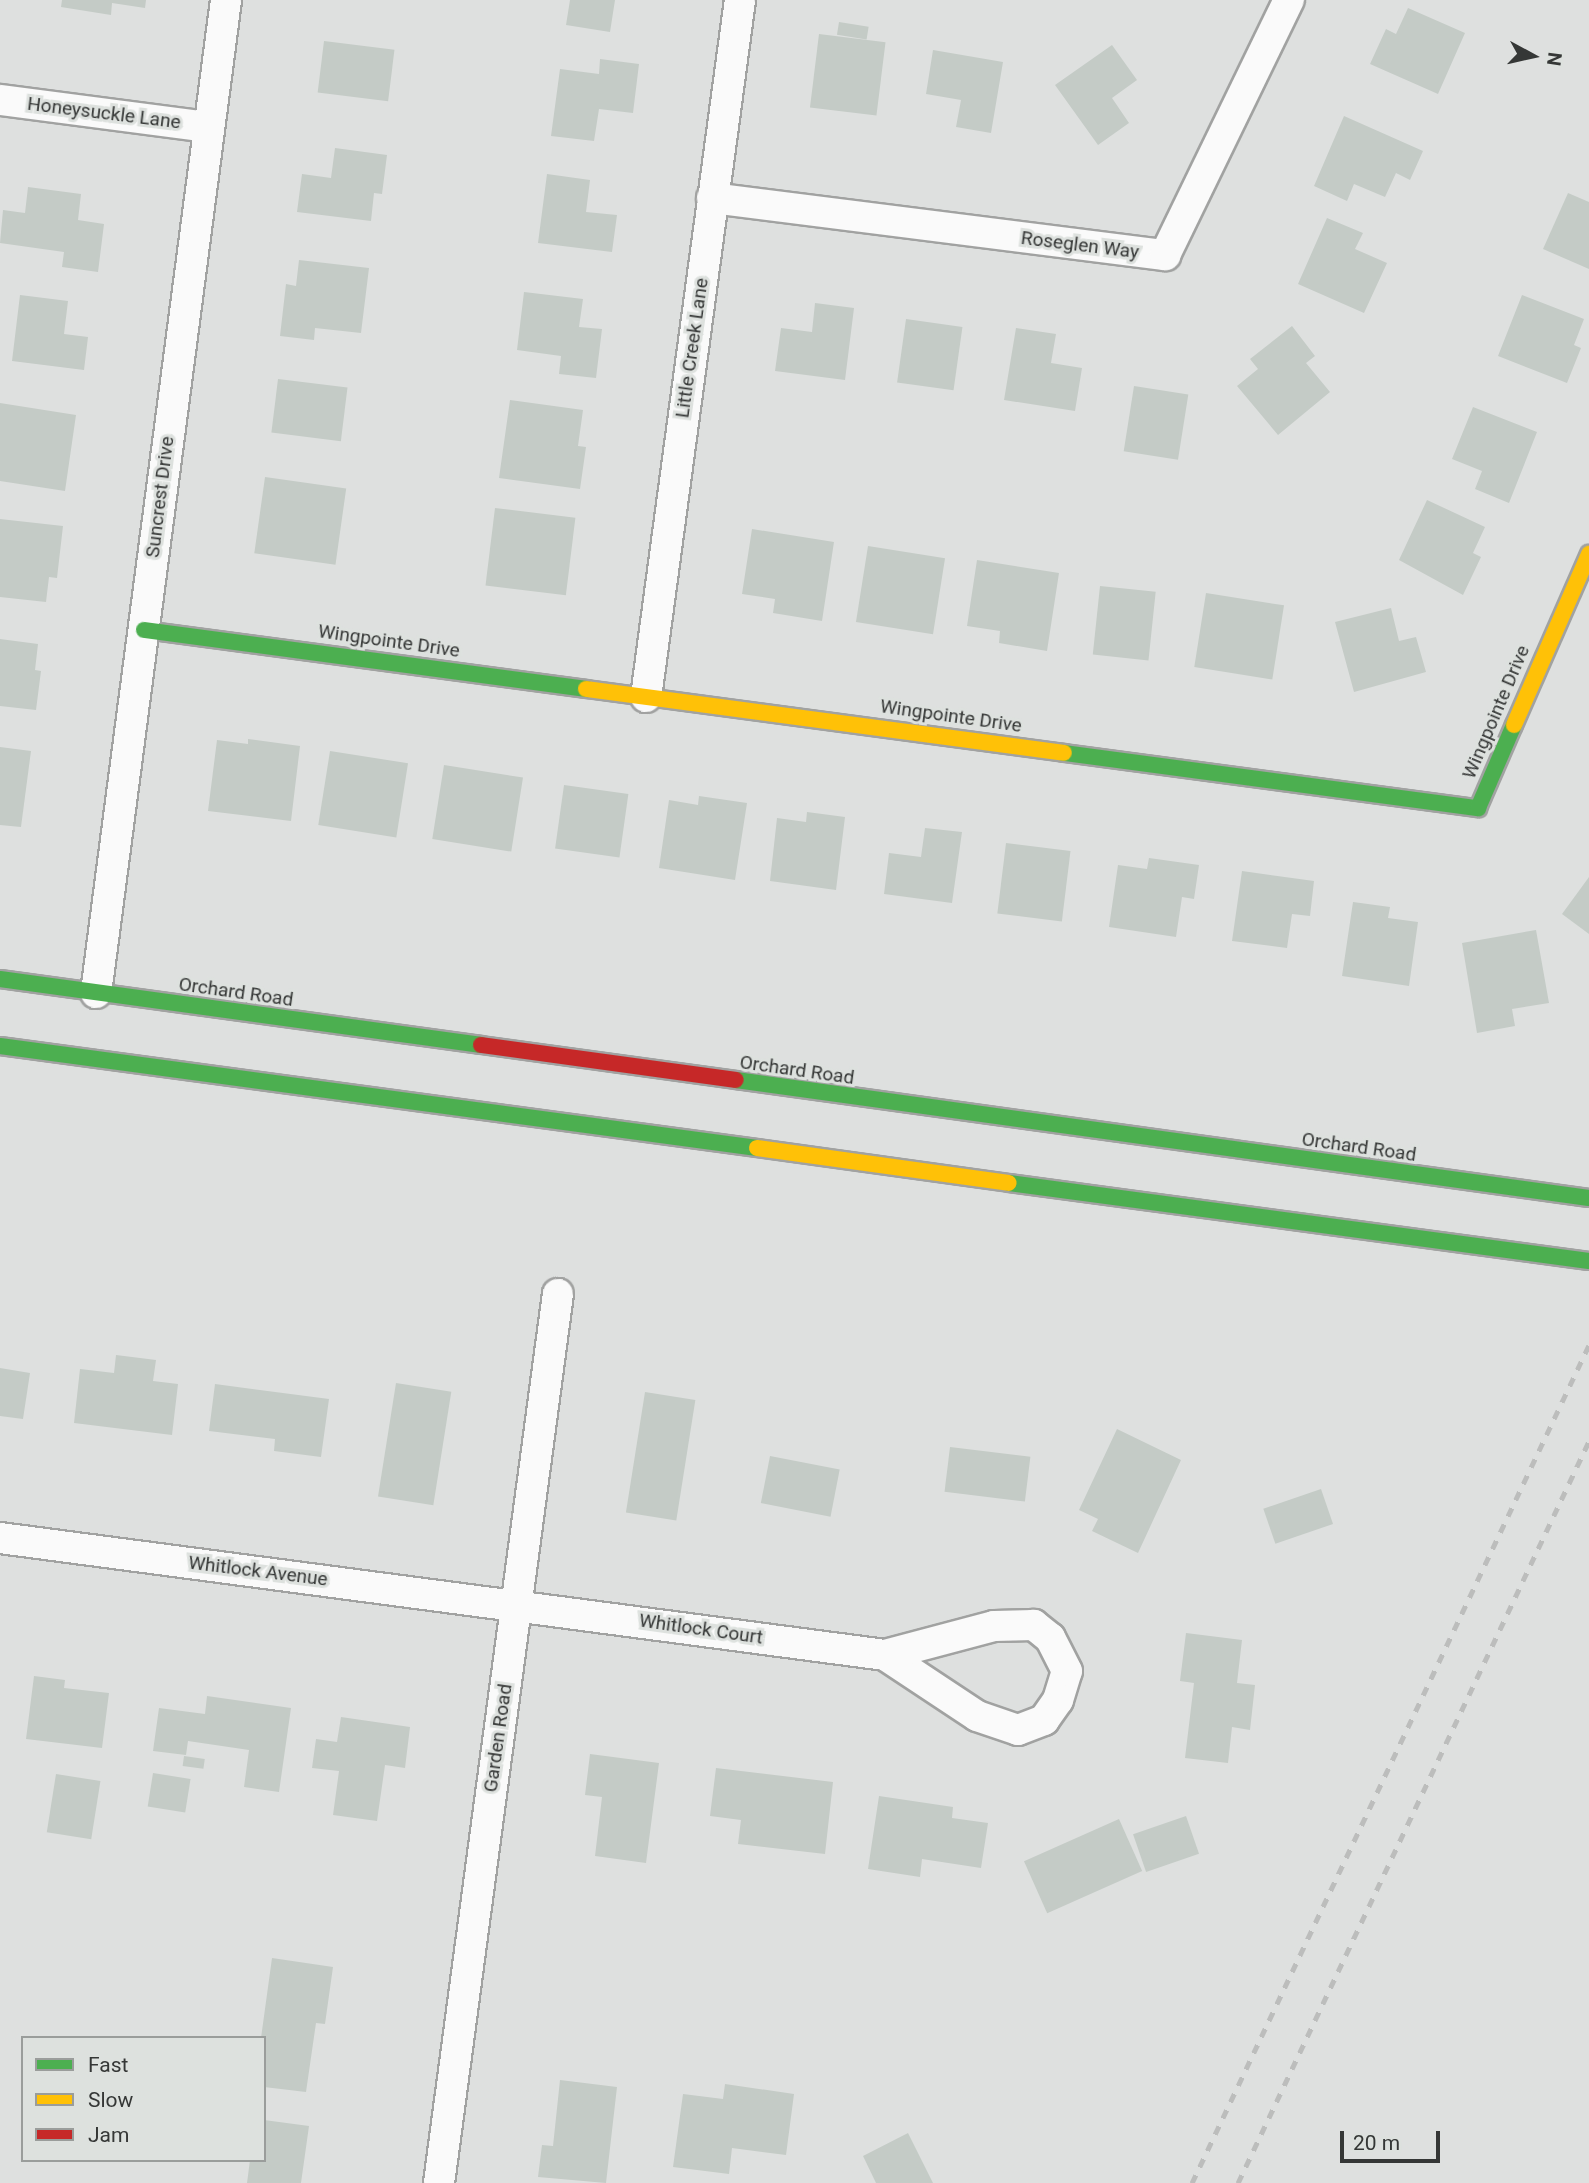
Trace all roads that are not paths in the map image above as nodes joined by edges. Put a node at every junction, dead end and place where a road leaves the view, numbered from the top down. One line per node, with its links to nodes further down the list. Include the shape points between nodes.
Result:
1 (226, 0): 5 (street, Suncrest Drive)
2 (740, 0): 6 (street, Little Creek Lane)
3 (1289, 0): 6 (street, Roseglen Way, via 1165,255)
4 (0, 100): 5 (street, Honeysuckle Lane)
5 (207, 127): 8 (street, Suncrest Drive)
6 (712, 198): 9 (street, Little Creek Lane)
7 (1589, 554): 9 (main road, Wingpointe Drive, via 1528,684 1478,808)
8 (144, 630): 9 (main road, Wingpointe Drive); 11 (street, Suncrest Drive)
9 (646, 697)
10 (0, 979): 11 (main road, Orchard Road)
11 (96, 993): 13 (main road, Orchard Road)
12 (0, 1046): 14 (main road)
13 (1589, 1198)
14 (1589, 1261)
15 (558, 1294): 17 (street, Garden Road)
16 (0, 1538): 17 (street, Whitlock Avenue)
17 (516, 1604): 18 (street, Whitlock Court); 19 (street, Garden Road)
18 (885, 1655): 18 (street, Whitlock Court, via 994,1626 1034,1625 1050,1638 1067,1671 1058,1700 1044,1720 1018,1730 977,1716)
19 (439, 2183)

